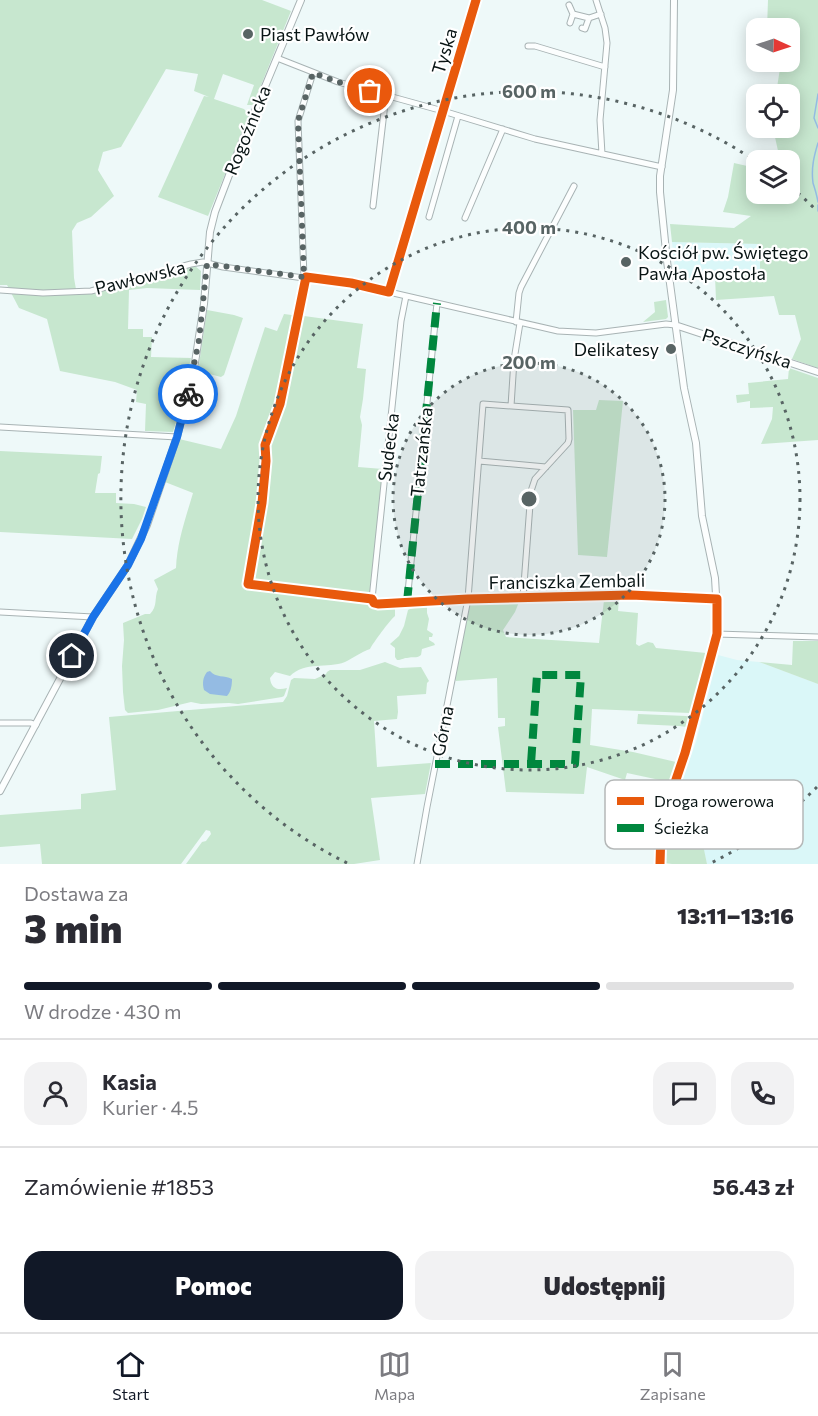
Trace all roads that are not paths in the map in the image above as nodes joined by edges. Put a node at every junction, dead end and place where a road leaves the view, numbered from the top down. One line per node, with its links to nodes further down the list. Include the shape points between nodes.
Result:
1 (301, 0): 12 (street, Rogoźnicka)
2 (476, 0): 16 (street, Tyska)
3 (596, 0): 7 (street)
4 (674, 0): 20 (street, via 673,90)
5 (569, 5): 6 (street)
6 (573, 14): 8 (street); 9 (street)
7 (601, 14): 8 (street); 13 (street, via 607,43)
8 (589, 18): 10 (street, via 585,29)
9 (570, 22)
10 (582, 28)
11 (528, 46): 13 (street)
12 (277, 58): 14 (street); 25 (street, Rogoźnicka, via 217,204)
13 (605, 67): 19 (street, via 600,120)
14 (313, 73): 15 (street); 26 (street, via 298,121)
15 (386, 95): 16 (street); 22 (street)
16 (443, 111): 17 (street); 28 (street, Tyska)
17 (458, 116): 18 (street); 23 (street)
18 (503, 129): 19 (street, via 550,144); 24 (street)
19 (602, 154): 20 (street)
20 (662, 167): 32 (street, via 660,199)
21 (574, 186): 31 (street, via 521,287)
22 (373, 206)
23 (429, 218)
24 (465, 219)
25 (207, 264): 26 (street, Pawłowska); 27 (street, Pawłowska, via 191,264 92,291); 36 (street, Rogoźnicka, via 197,349)
26 (304, 277): 28 (street, Pawłowska)
27 (0, 290)
28 (389, 292): 29 (street, Pawłowska)
29 (406, 296): 30 (street, Pawłowska); 42 (street, Sudecka)
30 (437, 303): 31 (street, Pawłowska); 46 (street, Tatrzańska)
31 (518, 323): 32 (street, Pawłowska, via 581,333); 34 (street)
32 (675, 325): 33 (street, Pszczyńska); 44 (street)
33 (818, 372)
34 (511, 406): 37 (street, Górna, via 483,404); 39 (street, Franciszka Zembali, via 568,410 568,443)
35 (0, 427): 36 (street)
36 (177, 437): 48 (street, Rogoźnicka, via 141,539)
37 (479, 461): 38 (street); 43 (street, Górna)
38 (533, 466): 39 (street); 40 (street, Franciszka Zembali)
39 (546, 467): 40 (street, Franciszka Zembali)
40 (531, 490): 41 (street, Franciszka Zembali)
41 (523, 598): 43 (street, Franciszka Zembali); 44 (street, Franciszka Zembali, via 631,595)
42 (372, 599)
43 (468, 599): 45 (street, Franciszka Zembali); 56 (street, Górna)
44 (717, 599): 49 (street)
45 (417, 601)
46 (406, 602)
47 (0, 612): 48 (street)
48 (93, 617): 52 (street, Rogoźnicka)
49 (717, 634): 50 (street); 53 (street)
50 (818, 637)
51 (0, 723): 52 (street)
52 (36, 724): 54 (street, Rogoźnicka)
53 (676, 780)
54 (0, 791)
55 (660, 849): 57 (street)
56 (417, 864)
57 (660, 864)

